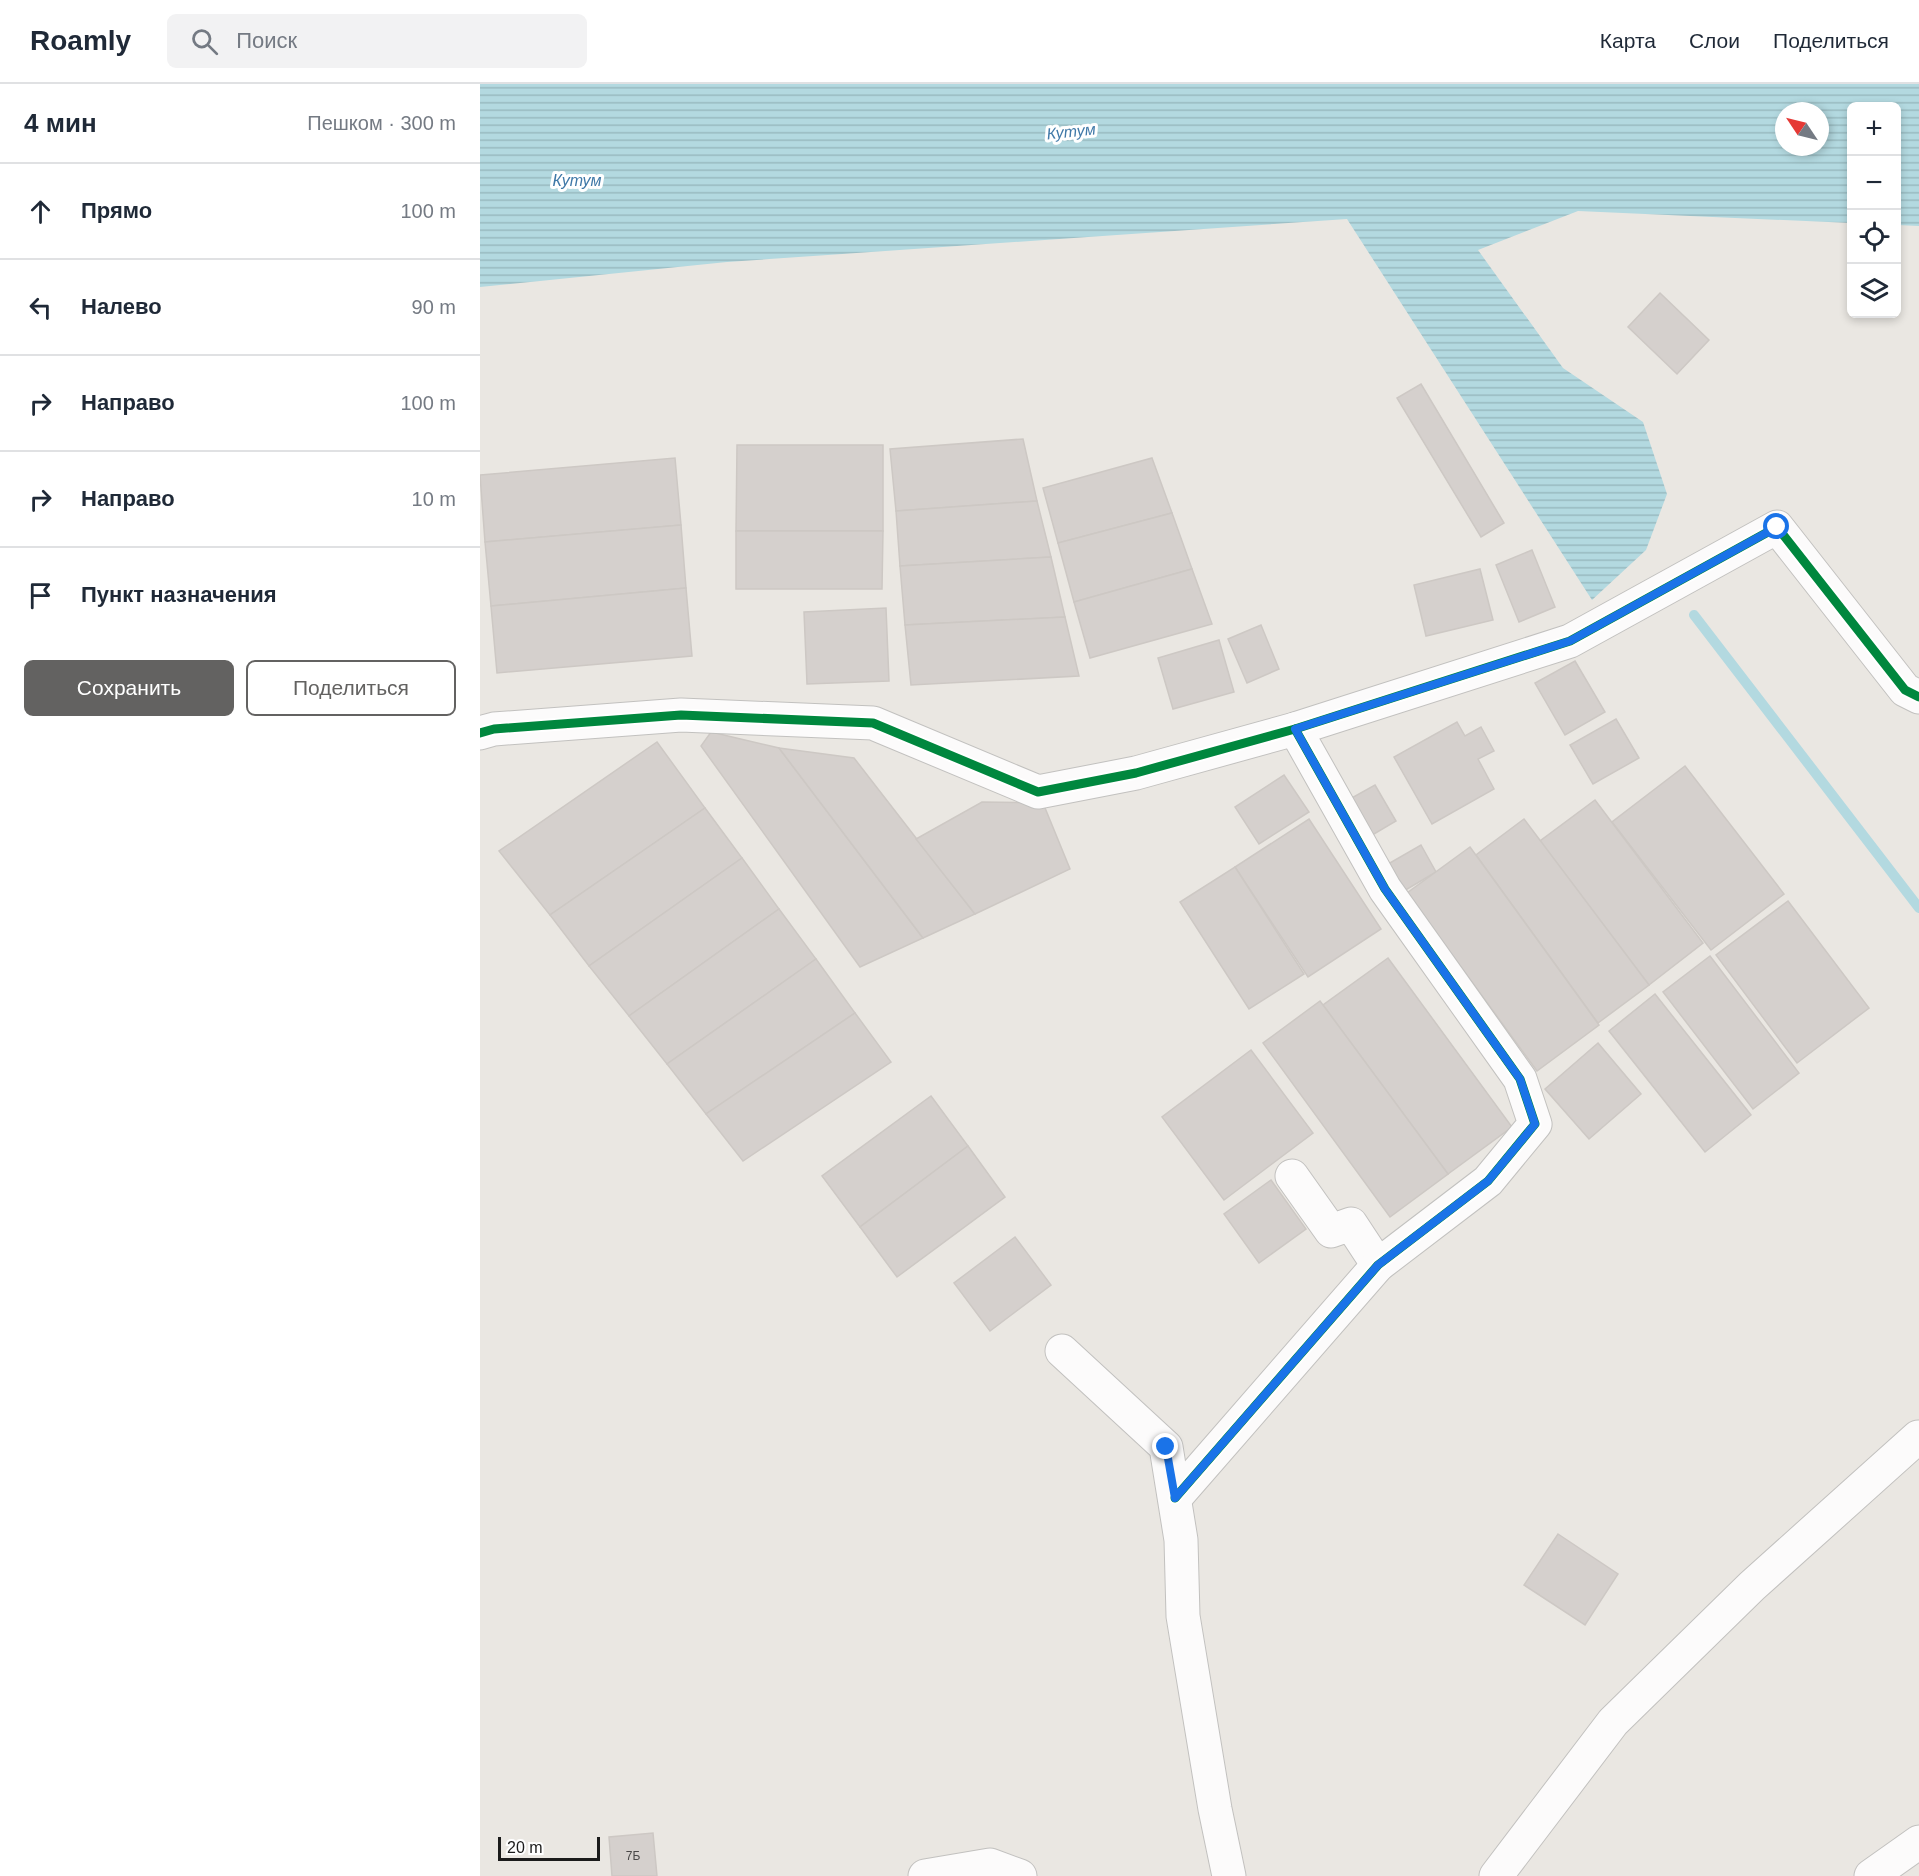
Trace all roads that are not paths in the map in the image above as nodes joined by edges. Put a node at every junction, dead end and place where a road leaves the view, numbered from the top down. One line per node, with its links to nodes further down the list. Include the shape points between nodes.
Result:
1 (1919, 698): 2 (street, via 1905,690 1777,527 1570,641)
2 (1295, 729): 3 (street, via 1136,773 1038,792 873,723 681,716); 5 (street, via 1385,889 1520,1079 1535,1124 1488,1181)
3 (480, 733)
4 (1292, 1176): 5 (street, via 1331,1231 1351,1224)
5 (1378, 1265): 8 (street)
6 (1062, 1351): 8 (street, via 1166,1447)
7 (1918, 1437): 13 (street, via 1752,1586 1613,1722)
8 (1175, 1498): 12 (street, via 1181,1540 1183,1616)
9 (1919, 1842): 14 (street)
10 (925, 1876): 11 (street, via 990,1865)
11 (1020, 1876)
12 (1229, 1876)
13 (1496, 1876)
14 (1871, 1876)

